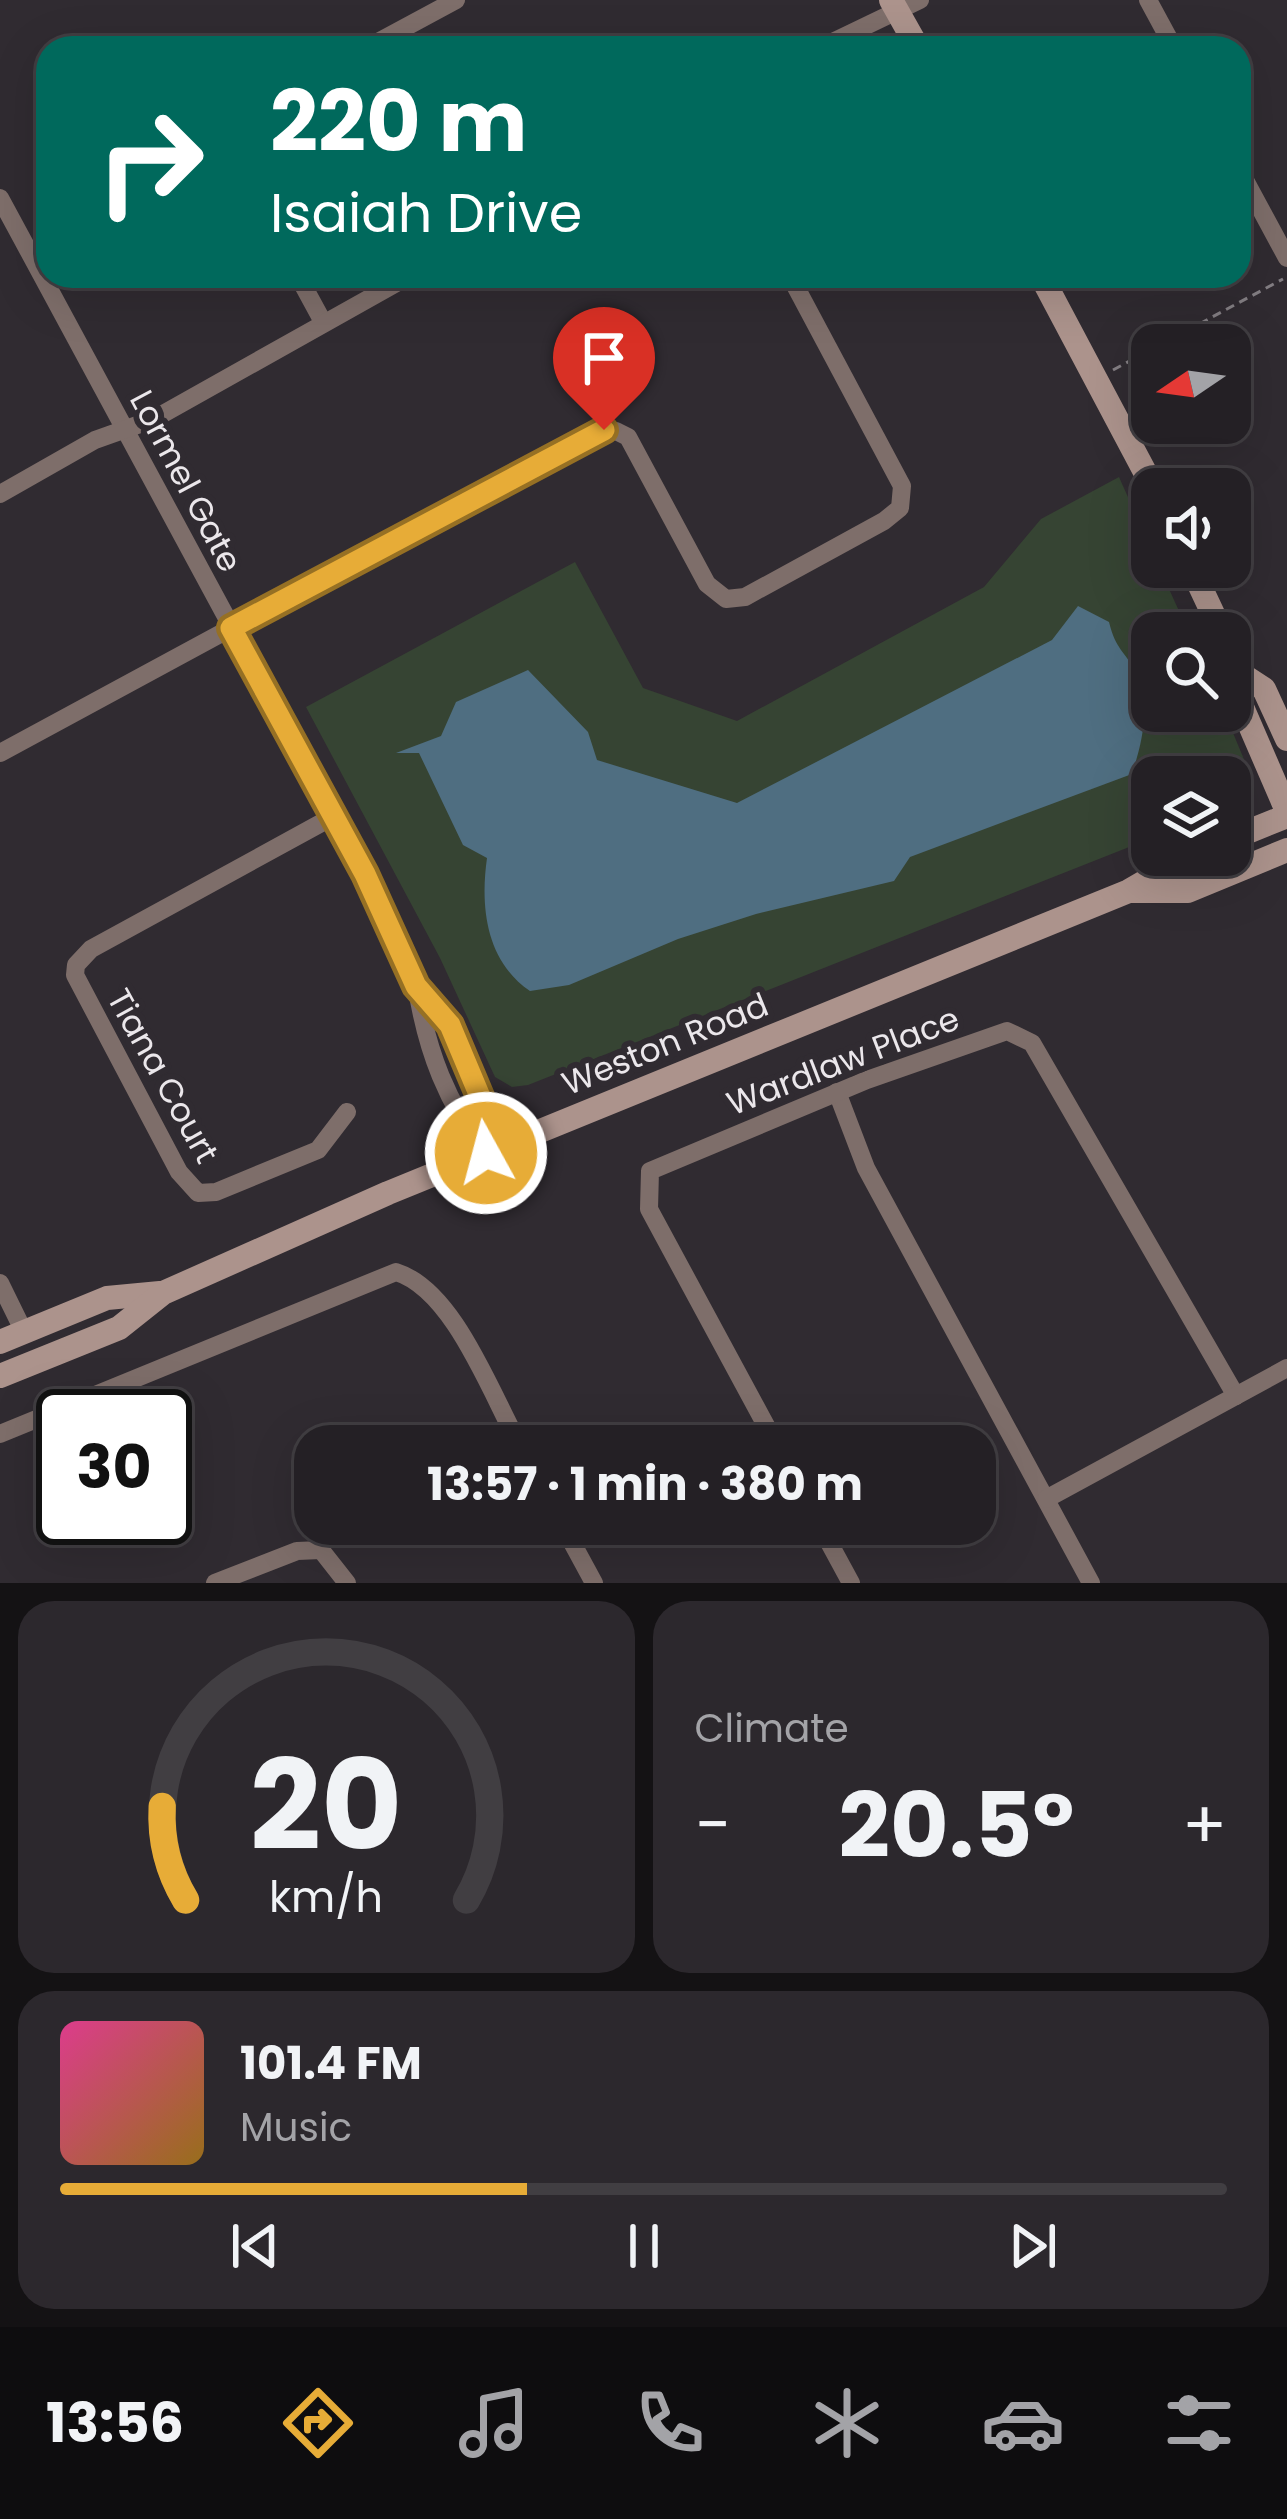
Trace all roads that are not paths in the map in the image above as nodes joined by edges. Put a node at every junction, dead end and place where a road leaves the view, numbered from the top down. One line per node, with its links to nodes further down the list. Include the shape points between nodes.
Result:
1 (456, 0): 4 (street)
2 (1148, 0): 7 (street)
3 (903, 4): 5 (street); 6 (main road)
4 (389, 36)
5 (843, 36)
6 (914, 36)
7 (1168, 36)
8 (1251, 191): 10 (street)
9 (0, 197): 11 (street, Lormel Gate)
10 (1287, 258)
11 (36, 264)
12 (49, 288): 18 (street, Lormel Gate)
13 (305, 288): 17 (street)
14 (387, 288): 17 (street)
15 (796, 288): 21 (street, via 902,486 900,508 884,521 745,597 726,599 706,584 628,437 604,430)
16 (1047, 288): 19 (main road)
17 (323, 322): 18 (street)
18 (125, 430): 20 (street); 21 (street, Lormel Gate)
19 (1143, 468)
20 (0, 494)
21 (231, 628): 25 (street); 27 (street, Lormel Gate)
22 (1251, 676): 24 (main road)
23 (1251, 728): 26 (main road)
24 (1287, 739)
25 (0, 753)
26 (1287, 813): 28 (main road)
27 (334, 817): 32 (street, Lormel Gate); 34 (street, Tiana Court, via 91,949 75,975 178,1172 197,1192 217,1192 318,1150)
28 (1251, 829)
29 (1287, 850): 31 (main road, Weston Road, via 1188,891)
30 (1155, 876): 31 (main road, Weston Road)
31 (1129, 891): 35 (main road, Weston Road)
32 (416, 986): 35 (street, Lormel Gate, via 425,1039 448,1097); 35 (street, Lormel Gate, via 450,1025 484,1106)
33 (837, 1092): 42 (street, Wardlaw Place, via 1007,1031 1032,1042); 44 (street, Wardlaw Place, via 650,1171 649,1208); 46 (street, via 866,1168)
34 (346, 1112)
35 (486, 1153): 37 (main road, Weston Road)
36 (0, 1283): 38 (street)
37 (163, 1293): 38 (main road, Weston Road, via 107,1298); 41 (main road, Weston Road, via 119,1328)
38 (24, 1332): 39 (main road, Weston Road)
39 (0, 1342)
40 (1287, 1368): 42 (street)
41 (0, 1376)
42 (1236, 1396): 46 (street)
43 (508, 1425): 45 (street, via 438,1297 396,1272)
44 (766, 1425)
45 (0, 1434)
46 (1046, 1499): 53 (street)
47 (573, 1545): 51 (street)
48 (830, 1545): 52 (street)
49 (214, 1583): 50 (street, via 297,1551 321,1550)
50 (347, 1583)
51 (594, 1583)
52 (851, 1583)
53 (1091, 1583)

